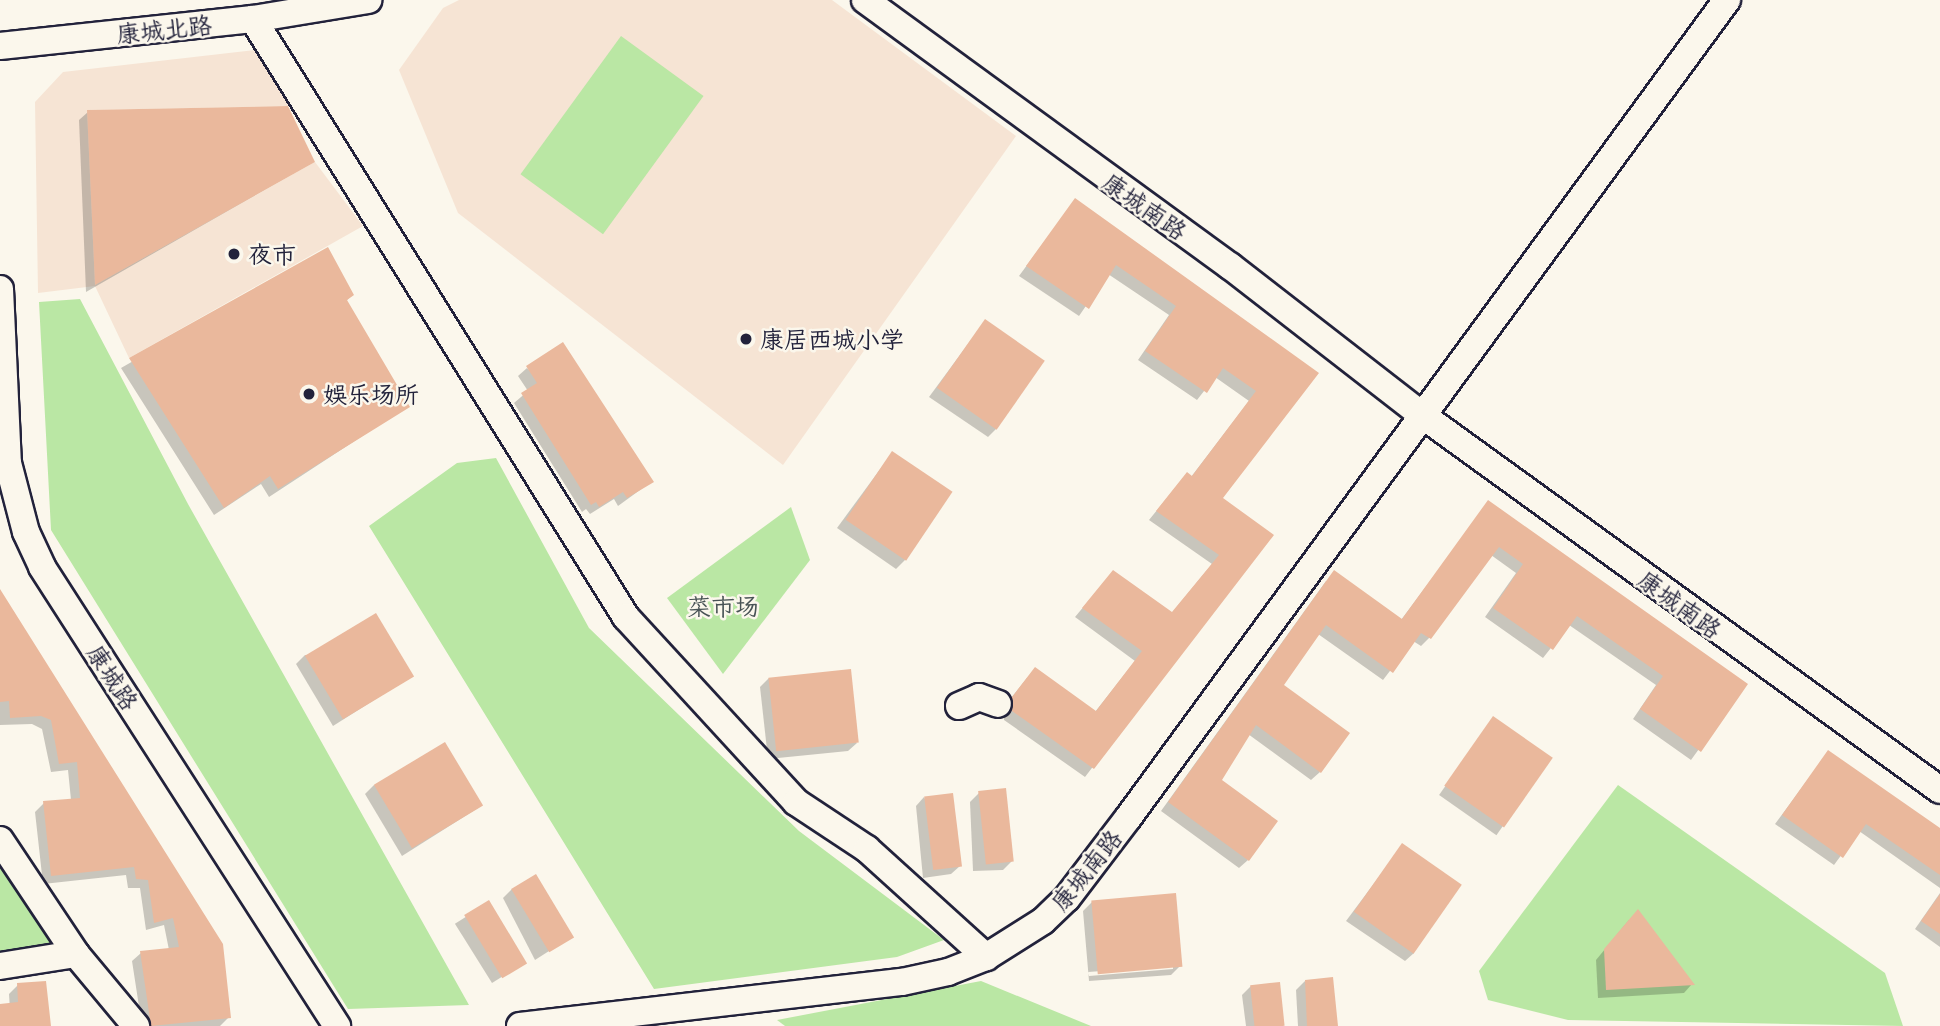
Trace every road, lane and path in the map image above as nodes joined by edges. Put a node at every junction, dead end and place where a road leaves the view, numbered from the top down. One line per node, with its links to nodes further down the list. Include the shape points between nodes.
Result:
1 (368, 0): 4 (street, 康城北路)
2 (865, 0): 7 (street, 康城南路, via 1230,266)
3 (1727, 0): 7 (street)
4 (253, 19): 5 (street, 康城北路); 15 (street, via 626,617 796,802 867,849)
5 (0, 46)
6 (0, 289): 9 (street, 康城路, via 8,463)
7 (1422, 415): 12 (street, 康城南路); 15 (street, 康城南路, via 1067,898 1018,940)
8 (0, 482): 9 (street)
9 (26, 531): 18 (street, 康城路, via 42,566)
10 (998, 704): 11 (street, via 979,697)
11 (959, 706)
12 (1940, 790)
13 (0, 841): 14 (street)
14 (76, 954): 16 (street); 17 (street)
15 (986, 957): 19 (street, 康城南路, via 948,972 902,982)
16 (0, 966)
17 (136, 1026)
18 (337, 1026)
19 (520, 1026)

